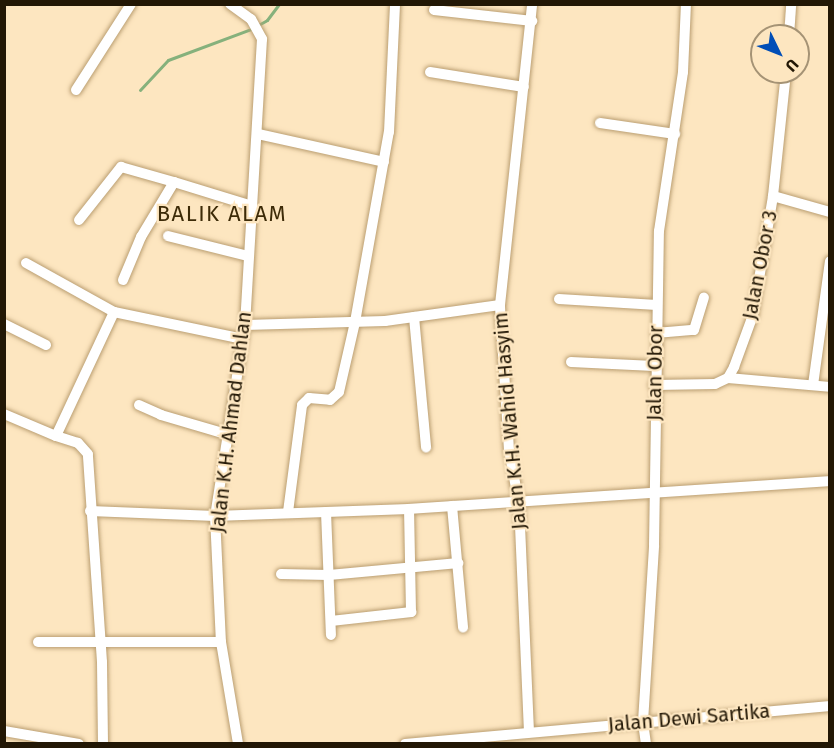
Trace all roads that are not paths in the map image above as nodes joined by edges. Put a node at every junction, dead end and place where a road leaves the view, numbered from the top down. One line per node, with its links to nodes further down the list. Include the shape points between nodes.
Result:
1 (131, 4): 13 (street)
2 (230, 4): 15 (street, Jalan K.H. Ahmad Dahlan, via 259,28 262,39)
3 (532, 4): 8 (street, Jalan K.H. Wahid Hasyim)
4 (686, 4): 16 (street, Jalan Obor)
5 (791, 4): 9 (street)
6 (395, 5): 17 (street)
7 (434, 10): 8 (street)
8 (532, 21): 12 (street, Jalan K.H. Wahid Hasyim)
9 (790, 24)
10 (430, 72): 12 (street)
11 (785, 84): 19 (street, Jalan Obor 3)
12 (524, 87): 30 (street, Jalan K.H. Wahid Hasyim)
13 (76, 90)
14 (600, 123): 16 (street)
15 (258, 134): 17 (street); 20 (street, Jalan K.H. Ahmad Dahlan)
16 (675, 134): 31 (street, Jalan Obor, via 659,231)
17 (384, 162): 34 (street)
18 (174, 182): 20 (street); 22 (street, via 121,167); 27 (street, via 141,237)
19 (773, 196): 21 (street); 42 (street, Jalan Obor 3, via 753,315)
20 (252, 206): 24 (street, Jalan K.H. Ahmad Dahlan)
21 (830, 212)
22 (79, 220)
23 (168, 236): 24 (street)
24 (248, 256): 36 (street, Jalan K.H. Ahmad Dahlan)
25 (830, 261): 44 (street)
26 (26, 263): 32 (street)
27 (123, 279)
28 (704, 297): 37 (street, via 694,330)
29 (559, 299): 31 (street)
30 (500, 305): 33 (street); 53 (street, Jalan K.H. Wahid Hasyim, via 509,450)
31 (657, 305): 37 (street, Jalan Obor)
32 (114, 312): 38 (street); 49 (street)
33 (414, 317): 34 (street); 50 (street)
34 (355, 322): 36 (street); 57 (street, via 339,392 330,400 309,398 302,405)
35 (4, 324): 39 (street)
36 (245, 325): 38 (street, Jalan K.H. Ahmad Dahlan)
37 (656, 333): 41 (street, Jalan Obor)
38 (243, 339): 48 (street, Jalan K.H. Ahmad Dahlan)
39 (46, 345)
40 (571, 362): 41 (street)
41 (654, 366): 43 (street, Jalan Obor)
42 (728, 378): 43 (street, via 715,384); 44 (street)
43 (654, 385): 52 (street, Jalan Obor)
44 (813, 385): 45 (street)
45 (830, 387)
46 (139, 405): 48 (street)
47 (4, 414): 49 (street)
48 (226, 434): 59 (street, Jalan K.H. Ahmad Dahlan)
49 (56, 435): 56 (street, via 87,451)
50 (426, 447)
51 (830, 481): 52 (street)
52 (655, 492): 53 (street); 71 (street, Jalan Obor)
53 (519, 504): 54 (street); 73 (street, Jalan K.H. Wahid Hasyim)
54 (452, 506): 55 (street); 60 (street)
55 (409, 509): 58 (street); 61 (street)
56 (90, 510): 59 (street); 69 (street)
57 (288, 512): 58 (street); 59 (street)
58 (326, 512): 63 (street)
59 (215, 516): 68 (street, Jalan K.H. Ahmad Dahlan)
60 (458, 563): 61 (street); 65 (street)
61 (411, 567): 63 (street); 64 (street, via 413,608 409,614)
62 (281, 574): 63 (street)
63 (329, 575): 64 (street)
64 (331, 621): 66 (street)
65 (463, 628)
66 (331, 635)
67 (38, 642): 69 (street)
68 (220, 642): 69 (street); 77 (street, Jalan K.H. Ahmad Dahlan)
69 (101, 644): 76 (street)
70 (830, 706): 71 (street, Jalan Dewi Sartika)
71 (643, 722): 73 (street, Jalan Dewi Sartika); 79 (street, Jalan Obor)
72 (4, 731): 74 (street)
73 (528, 732): 78 (street, Jalan Dewi Sartika)
74 (55, 742): 75 (street)
75 (79, 744)
76 (103, 744)
77 (238, 744)
78 (405, 744)
79 (646, 744)

